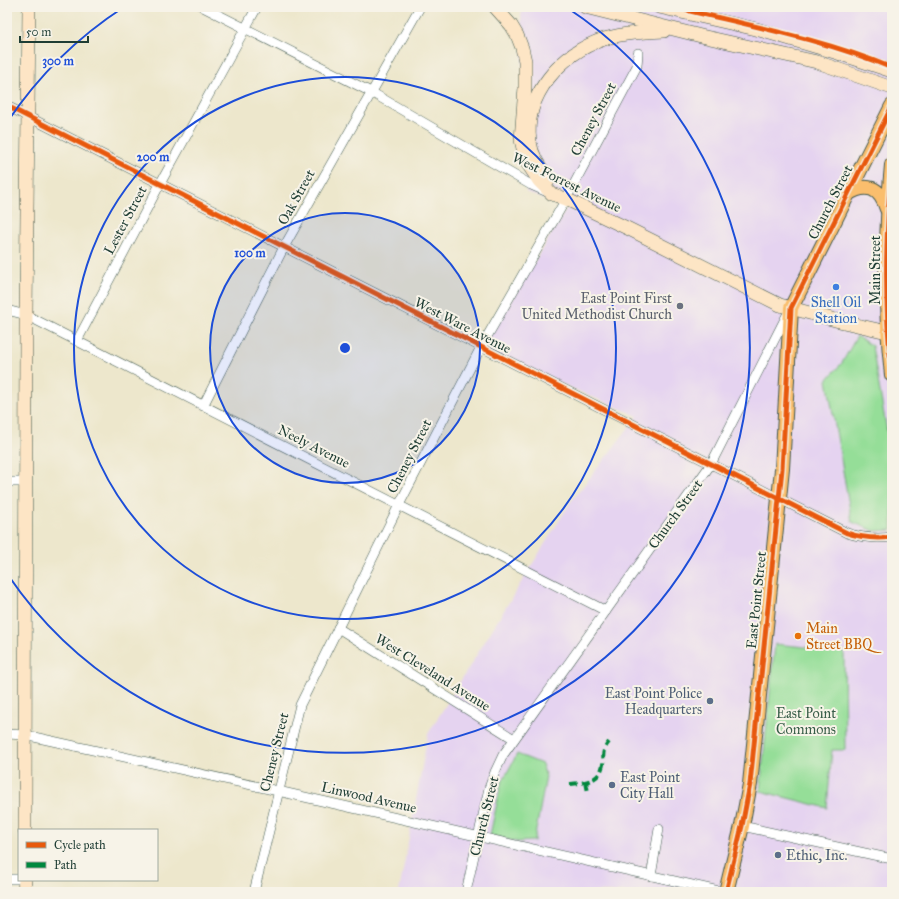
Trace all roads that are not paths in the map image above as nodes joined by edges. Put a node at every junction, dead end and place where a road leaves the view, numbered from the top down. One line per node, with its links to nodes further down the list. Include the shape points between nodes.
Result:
1 (29, 7): 16 (main road)
2 (203, 7): 8 (street, West Forrest Avenue)
3 (257, 7): 8 (street, Lester Street)
4 (420, 7): 13 (street, Oak Street)
5 (495, 7): 19 (main road, via 517,35 525,61 521,140 526,161 539,181)
6 (585, 7): 9 (main road)
7 (659, 7): 11 (main road, via 756,29)
8 (246, 29): 13 (street, West Forrest Avenue); 18 (street, Lester Street)
9 (684, 31): 12 (main road, via 817,62); 21 (main road, via 640,32 602,40 566,61 544,84 532,112 530,143 537,163)
10 (638, 53): 21 (street, Cheney Street, via 637,66)
11 (892, 71)
12 (892, 88)
13 (371, 92): 19 (street, West Forrest Avenue, via 531,185); 23 (street, Oak Street)
14 (7, 106): 16 (street, West Ware Avenue)
15 (892, 106): 20 (main road, Church Street)
16 (28, 117): 18 (street, West Ware Avenue); 26 (main road)
17 (892, 165): 22 (main road, Main Street)
18 (160, 184): 23 (street, West Ware Avenue); 28 (street, Lester Street)
19 (552, 194): 21 (main road, West Forrest Avenue)
20 (847, 194): 22 (main road, via 857,189 875,190 881,194); 24 (main road, Church Street)
21 (566, 199): 24 (main road, West Forrest Avenue, via 780,305); 29 (street, Cheney Street)
22 (887, 212): 27 (main road, Main Street)
23 (284, 247): 29 (street, West Ware Avenue); 31 (street, Oak Street)
24 (791, 308): 27 (main road, West Forrest Avenue); 32 (street, Church Street); 35 (main road, East Point Street, via 782,469)
25 (7, 310): 26 (street, Neely Avenue)
26 (26, 315): 28 (street, Neely Avenue); 34 (main road)
27 (887, 332): 30 (main road, Main Street)
28 (77, 341): 31 (street, Neely Avenue)
29 (481, 347): 32 (street, West Ware Avenue); 36 (street, Cheney Street)
30 (892, 375)
31 (203, 406): 36 (street, Neely Avenue)
32 (711, 464): 35 (street, West Ware Avenue); 38 (street, Church Street)
33 (7, 482): 34 (street)
34 (25, 482): 41 (main road)
35 (778, 498): 37 (street, West Ware Avenue, via 858,537); 44 (main road, East Point Street, via 750,784)
36 (399, 505): 38 (street, Neely Avenue); 39 (street, Cheney Street)
37 (892, 537)
38 (606, 611): 42 (street, Church Street)
39 (338, 628): 42 (street, West Cleveland Avenue); 43 (street, Cheney Street, via 300,705)
40 (7, 734): 41 (street, Linwood Avenue)
41 (25, 735): 43 (street, Linwood Avenue); 45 (main road)
42 (514, 739): 47 (street, Church Street, via 503,755 489,788)
43 (278, 791): 47 (street, Linwood Avenue); 54 (street, Cheney Street)
44 (742, 826): 48 (street); 56 (main road, East Point Street)
45 (25, 829)
46 (659, 829): 49 (street)
47 (479, 836): 49 (street, Linwood Avenue); 55 (street, Church Street)
48 (892, 859)
49 (651, 876): 56 (street, Linwood Avenue)
50 (7, 879): 51 (street)
51 (18, 879)
52 (24, 881): 53 (main road)
53 (24, 892)
54 (254, 892)
55 (466, 892)
56 (725, 892)

